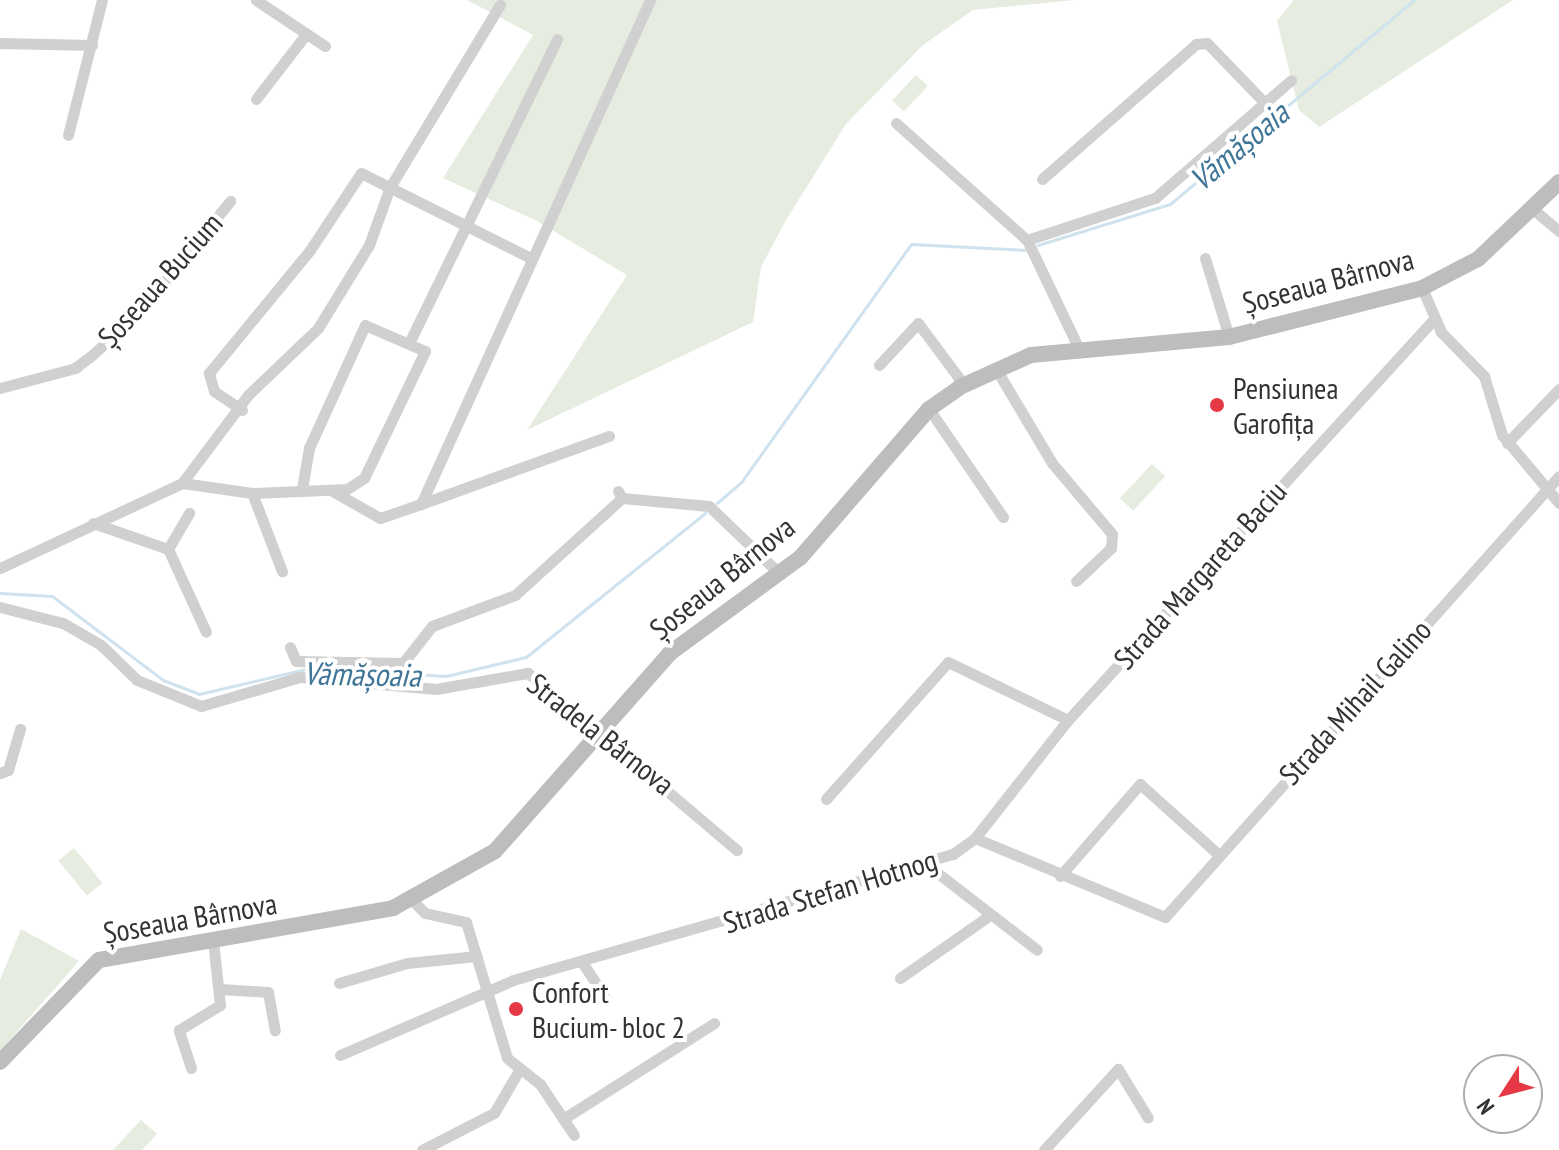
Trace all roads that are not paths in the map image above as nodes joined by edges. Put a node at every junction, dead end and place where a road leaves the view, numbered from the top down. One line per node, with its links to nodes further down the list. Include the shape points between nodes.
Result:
1 (102, 0): 8 (street)
2 (256, 0): 5 (street)
3 (650, 0): 23 (street)
4 (500, 5): 17 (street)
5 (306, 34): 9 (street); 11 (street)
6 (557, 39): 20 (street)
7 (0, 43): 8 (street)
8 (92, 45): 14 (street)
9 (325, 46)
10 (1291, 80): 12 (street)
11 (256, 99)
12 (1265, 103): 15 (street, via 1207,43 1196,44); 22 (street, via 1155,198)
13 (896, 123): 22 (street)
14 (68, 135)
15 (1042, 179)
16 (1559, 182): 19 (main road, Șoseaua Bârnova)
17 (390, 187): 20 (street); 36 (street, via 369,245 318,328 262,379); 36 (street, via 361,173 310,250 209,373 214,391)
18 (230, 201): 33 (street, Șoseaua Bucium, via 138,314 92,355 75,368)
19 (1534, 210): 21 (street); 25 (main road, Șoseaua Bârnova, via 1478,259)
20 (461, 224): 23 (street); 28 (street)
21 (1559, 231)
22 (1027, 240): 29 (street)
23 (531, 258): 46 (street)
24 (1205, 258): 27 (street)
25 (1422, 288): 26 (street); 27 (main road, Șoseaua Bârnova)
26 (1434, 319): 38 (street, via 1478,365); 58 (street, Strada Margareta Baciu)
27 (1229, 337): 29 (main road, Șoseaua Bârnova)
28 (409, 343): 41 (street, via 374,325 362,329 330,397); 43 (street, via 425,351 364,478)
29 (1079, 349): 31 (main road, Șoseaua Bârnova)
30 (879, 365): 32 (street, via 918,323)
31 (996, 369): 32 (main road, Șoseaua Bârnova); 54 (street, via 1052,463 1112,534 1111,548)
32 (964, 385): 35 (main road, Șoseaua Bârnova)
33 (0, 388)
34 (1559, 389): 38 (street)
35 (929, 409): 48 (street); 53 (main road, Șoseaua Bârnova)
36 (242, 410): 40 (street)
37 (609, 436): 46 (street)
38 (1507, 443): 42 (street)
39 (1559, 476): 42 (street, Strada Mihail Galino)
40 (182, 483): 44 (street); 49 (street)
41 (302, 489): 43 (street); 44 (street)
42 (1548, 489): 45 (street); 65 (street, Strada Mihail Galino)
43 (334, 492): 46 (street, via 380,518)
44 (252, 493): 52 (street)
45 (1559, 503)
46 (421, 504)
47 (189, 513): 50 (street)
48 (1003, 517)
49 (93, 523): 50 (street); 51 (street, via 27,561)
50 (168, 549): 56 (street)
51 (0, 568)
52 (282, 571)
53 (780, 574): 57 (street, via 709,506 620,495 515,595 432,626 403,663 296,661); 60 (main road, Șoseaua Bârnova, via 681,644)
54 (1076, 581)
55 (0, 607): 60 (street, Stradela Bârnova, via 44,614 87,635 137,680 182,703 201,706 300,677 436,689 519,670)
56 (206, 632)
57 (290, 647)
58 (1068, 720): 62 (street, via 948,662); 63 (street, Strada Margareta Baciu)
59 (20, 729): 61 (street, via 10,766)
60 (599, 729): 64 (street, Stradela Bârnova); 68 (main road, Șoseaua Bârnova, via 495,851)
61 (0, 773)
62 (826, 799)
63 (975, 838): 66 (street, Strada Stefan Hotnog, via 953,854); 67 (street, Strada Stefan Hotnog)
64 (737, 850)
65 (1219, 855): 67 (street, via 1140,784); 70 (street, Strada Mihail Galino)
66 (922, 861): 69 (street); 74 (street, Strada Stefan Hotnog)
67 (1060, 876): 70 (street, Strada Stefan Hotnog)
68 (413, 901): 71 (main road, Șoseaua Bârnova); 73 (street, via 425,913 466,922)
69 (990, 915): 72 (street); 75 (street)
70 (1165, 917)
71 (213, 941): 77 (street); 83 (main road, Șoseaua Bârnova, via 88,966)
72 (1037, 950)
73 (477, 956): 76 (street, via 407,963); 78 (street)
74 (582, 962): 78 (street, Strada Stefan Hotnog); 79 (street)
75 (900, 978)
76 (339, 983)
77 (220, 989): 81 (street, via 268,992); 84 (street, via 216,1009 179,1030)
78 (485, 995): 82 (street, Strada Stefan Hotnog); 85 (street)
79 (606, 999)
80 (714, 1023): 87 (street)
81 (275, 1030)
82 (340, 1055)
83 (0, 1062)
84 (191, 1068)
85 (518, 1072): 87 (street, via 540,1084); 89 (street, via 494,1113)
86 (1148, 1118): 90 (street, via 1118,1069)
87 (563, 1119): 88 (street)
88 (574, 1135)
89 (422, 1150)
90 (1044, 1150)

